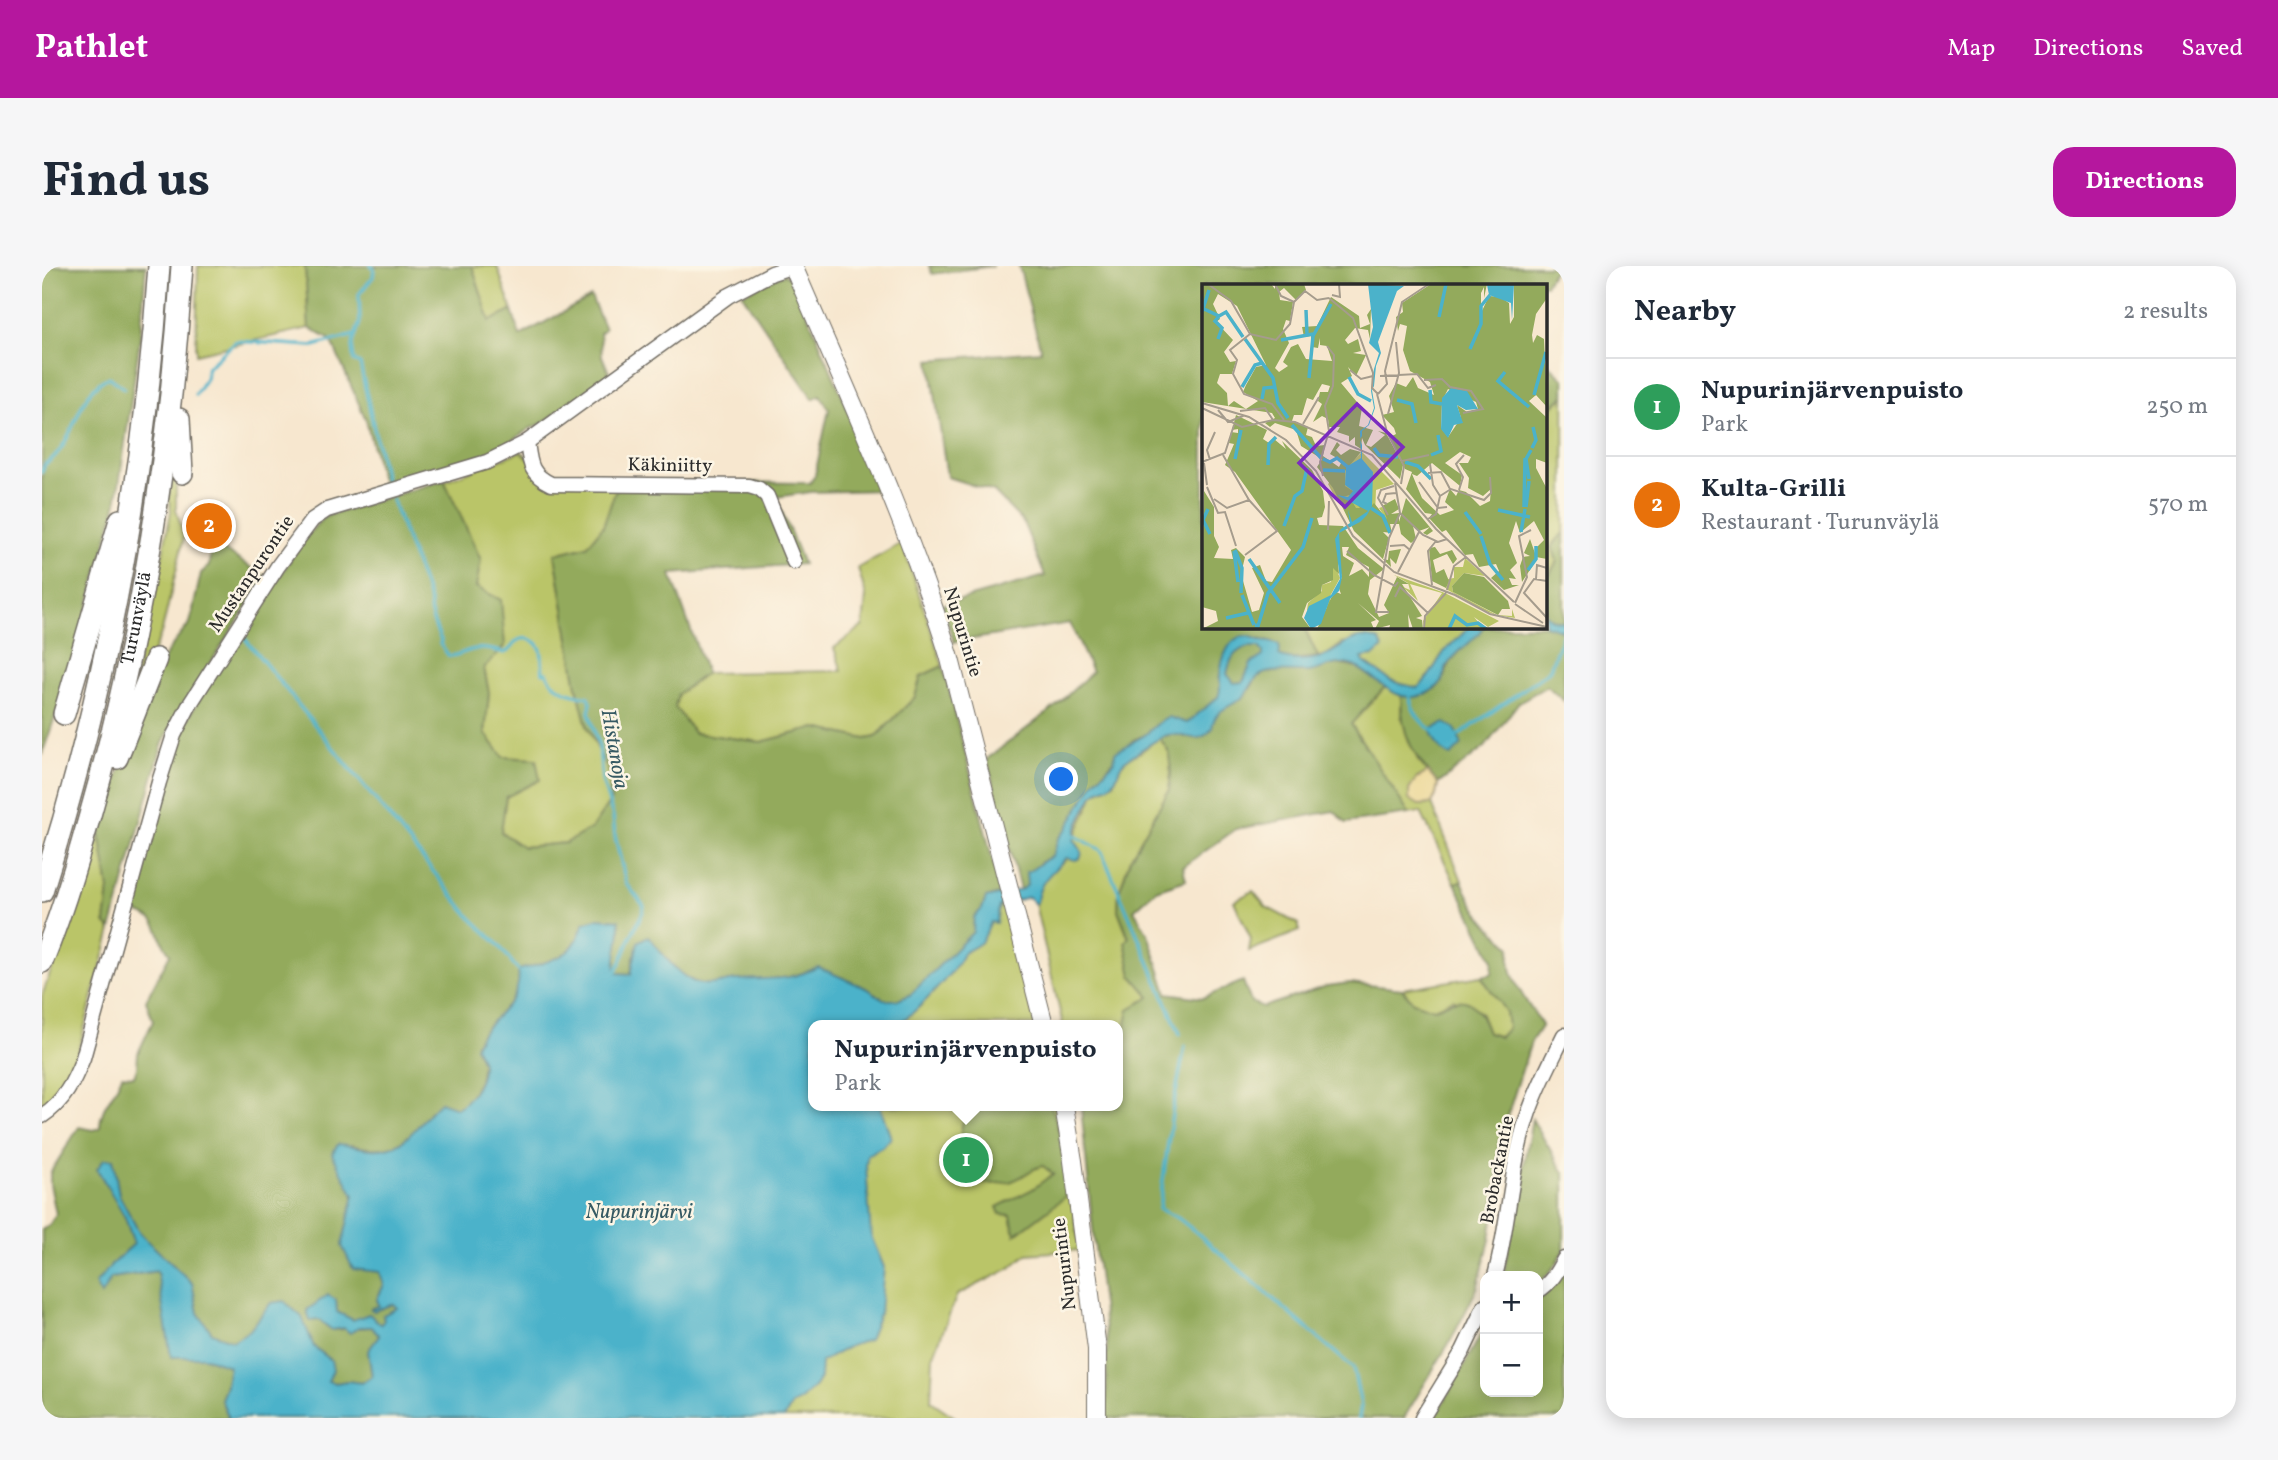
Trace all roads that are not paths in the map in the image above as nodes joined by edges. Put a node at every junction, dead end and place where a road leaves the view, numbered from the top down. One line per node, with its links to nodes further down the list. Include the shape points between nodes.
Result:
1 (159, 266): 5 (highway, Turunväylä)
2 (182, 266): 4 (highway, Turunväylä)
3 (793, 266): 6 (street, Mustanpurontie, via 728,296); 14 (main road, Nupurintie, via 931,599)
4 (178, 337): 7 (highway); 11 (highway, Turunväylä, via 147,573)
5 (145, 423): 10 (highway); 12 (highway, Turunväylä, via 124,567 104,662)
6 (527, 442): 8 (street, Käkiniitty, via 537,477 551,484 759,489 767,496); 17 (street, Mustanpurontie, via 487,462 327,510 304,529 174,735 83,1058 66,1094)
7 (182, 473)
8 (794, 562)
9 (156, 659): 11 (highway)
10 (64, 714)
11 (82, 844): 13 (highway, Turunväylä)
12 (42, 891)
13 (42, 962)
14 (1043, 1020)
15 (1564, 1035): 19 (street, Brobackantie, via 1527,1118)
16 (1064, 1111): 22 (main road, Nupurintie, via 1097,1349)
17 (42, 1116)
18 (1564, 1259): 20 (street)
19 (1496, 1271)
20 (1543, 1288)
21 (1480, 1315): 23 (street)
22 (1097, 1418)
23 (1422, 1418)

